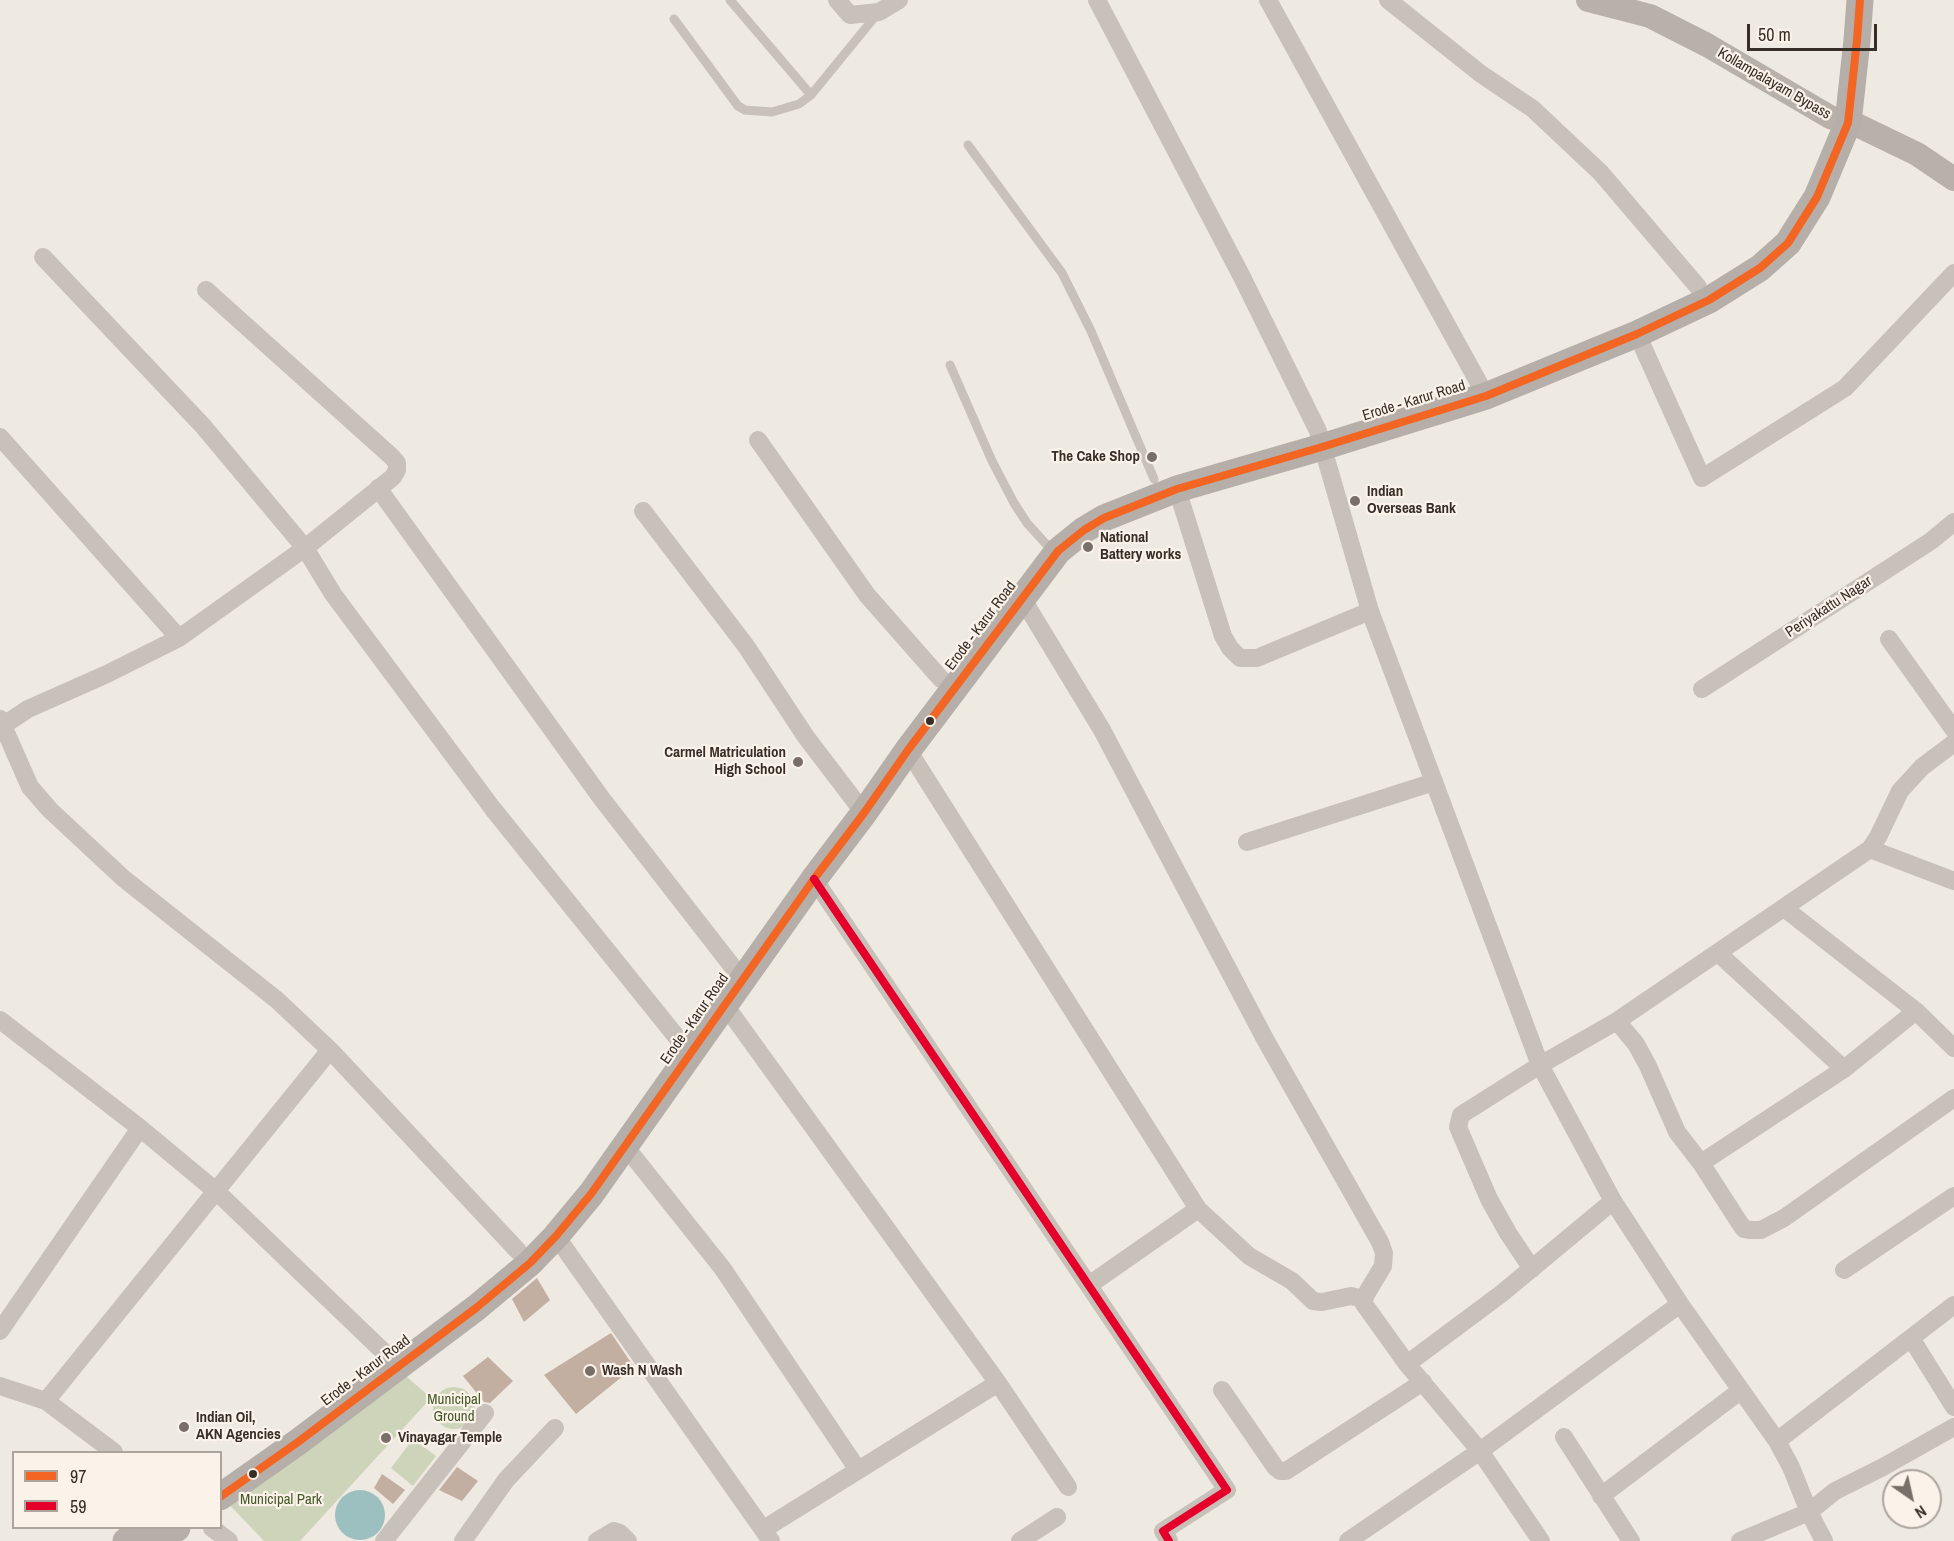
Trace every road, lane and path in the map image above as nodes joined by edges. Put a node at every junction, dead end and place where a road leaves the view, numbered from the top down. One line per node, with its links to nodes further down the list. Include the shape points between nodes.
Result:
1 (730, 0): 12 (lane)
2 (837, 0): 10 (street, via 850,15)
3 (899, 0): 10 (street)
4 (1097, 0): 24 (street, via 1242,277)
5 (1268, 0): 22 (street)
6 (1388, 0): 18 (street, via 1481,74 1533,109 1601,172)
7 (1588, 0): 13 (street, Kollampalayam Bypass, via 1650,16)
8 (1841, 0): 13 (main road, Erode - Karur Road)
9 (1860, 0): 13 (main road, Erode - Karur Road)
10 (879, 12): 12 (lane)
11 (674, 19): 12 (lane, via 731,98 745,110 772,112 799,104)
12 (811, 95)
13 (1839, 120): 15 (street, Kollampalayam Bypass, via 1859,126); 18 (main road, Erode - Karur Road, via 1779,230 1738,265); 20 (main road, Erode - Karur Road, via 1817,197 1788,243 1760,268 1709,300)
14 (968, 146): 26 (lane, via 1062,273)
15 (1952, 173)
16 (44, 257): 31 (street, via 203,426)
17 (1954, 273): 20 (street, via 1845,388 1702,478)
18 (1698, 287): 22 (main road, Erode - Karur Road)
19 (206, 290): 27 (street, via 392,457 397,470)
20 (1637, 334): 22 (main road, Erode - Karur Road)
21 (950, 365): 30 (lane, via 1014,503)
22 (1483, 388): 24 (main road, Erode - Karur Road)
23 (0, 437): 34 (street)
24 (1320, 439): 26 (main road, Erode - Karur Road); 33 (street)
25 (758, 440): 36 (street, via 867,595)
26 (1166, 484): 30 (main road, Erode - Karur Road, via 1101,500); 32 (main road, Erode - Karur Road, via 1084,530 1058,551); 33 (street, via 1223,636 1240,658 1257,658)
27 (378, 488): 31 (street); 50 (street, via 602,799)
28 (643, 511): 43 (street, via 746,646 806,737)
29 (1954, 522): 37 (street, Periyakattu Nagar)
30 (1046, 544): 36 (main road, Erode - Karur Road)
31 (304, 548): 34 (street); 55 (street, via 333,594 493,809)
32 (1022, 598): 41 (main road, Erode - Karur Road); 73 (street, via 1102,730 1265,1039 1380,1242 1383,1266)
33 (1370, 611): 42 (street)
34 (179, 638): 38 (street)
35 (1889, 639): 39 (street)
36 (941, 679): 43 (main road, Erode - Karur Road, via 893,741)
37 (1702, 689)
38 (2, 722): 57 (street, via 30,787 50,810 123,878 277,1000)
39 (1954, 730)
40 (1954, 743): 45 (street, via 1900,791)
41 (908, 750): 43 (main road, Erode - Karur Road); 67 (street)
42 (1434, 782): 44 (street); 58 (street)
43 (859, 806): 46 (main road, Erode - Karur Road); 50 (main road, Erode - Karur Road, via 799,870)
44 (1247, 842)
45 (1870, 849): 47 (street); 48 (street)
46 (814, 879): 51 (main road, Erode - Karur Road); 72 (street)
47 (1954, 881)
48 (1784, 908): 49 (street); 52 (street)
49 (1718, 953): 54 (street); 59 (street)
50 (732, 966): 55 (main road, Erode - Karur Road)
51 (725, 1005): 62 (main road, Erode - Karur Road); 81 (street)
52 (1916, 1011): 56 (street); 59 (street)
53 (0, 1020): 61 (street)
54 (1617, 1021): 58 (street); 63 (street, via 1648,1066 1677,1132)
55 (680, 1040): 69 (main road, Erode - Karur Road, via 577,1185)
56 (1954, 1048)
57 (330, 1050): 64 (street); 69 (street)
58 (1540, 1065): 66 (street); 70 (street, via 1464,1112 1458,1123 1490,1199)
59 (1844, 1069): 63 (street)
60 (1954, 1098): 63 (street, via 1800,1207 1761,1230 1744,1228 1738,1222)
61 (140, 1128): 64 (street); 76 (street)
62 (626, 1146): 68 (main road, Erode - Karur Road); 94 (street, via 723,1269)
63 (1701, 1163)
64 (217, 1192): 78 (street); 85 (street)
65 (1954, 1196): 71 (street)
66 (1613, 1201): 70 (street); 74 (street)
67 (1198, 1209): 72 (street); 73 (street, via 1249,1256 1292,1281 1313,1301 1351,1296)
68 (556, 1236): 97 (main road, Erode - Karur Road, via 476,1308); 104 (street)
69 (518, 1251): 78 (main road, Erode - Karur Road)
70 (1532, 1269): 79 (street)
71 (1844, 1270)
72 (1089, 1286): 113 (street, via 1227,1490 1163,1531)
73 (1364, 1299): 79 (street)
74 (1680, 1304): 84 (street); 93 (street)
75 (1954, 1305): 77 (street)
76 (0, 1330)
77 (1911, 1338): 86 (street); 91 (street)
78 (388, 1356): 95 (main road, Erode - Karur Road)
79 (1407, 1364): 80 (street)
80 (1423, 1382): 83 (street, via 1286,1471 1275,1467); 93 (street)
81 (998, 1383): 94 (street); 96 (street)
82 (0, 1386): 85 (street)
83 (1222, 1390)
84 (1740, 1391): 91 (street); 98 (street)
85 (46, 1401): 92 (street)
86 (1954, 1407)
87 (485, 1413): 108 (street)
88 (1954, 1427): 99 (street, via 1835,1491)
89 (555, 1428): 109 (street, via 506,1480)
90 (1564, 1437): 98 (street)
91 (1777, 1442): 99 (street)
92 (113, 1451)
93 (1480, 1451): 114 (street); 115 (street)
94 (858, 1470): 104 (street)
95 (222, 1476)
96 (1068, 1487)
97 (222, 1496)
98 (1601, 1496): 116 (street)
99 (1809, 1512): 117 (street); 118 (street)
100 (1057, 1517): 112 (street)
101 (143, 1529): 105 (main road)
102 (174, 1529): 106 (main road)
103 (214, 1529): 107 (street)
104 (768, 1535)
105 (126, 1541)
106 (156, 1541)
107 (229, 1541)
108 (384, 1541)
109 (463, 1541)
110 (597, 1541): 111 (street, via 614,1532)
111 (628, 1541)
112 (1020, 1541)
113 (1169, 1541)
114 (1348, 1541)
115 (1541, 1541)
116 (1631, 1541)
117 (1740, 1541)
118 (1824, 1541)

